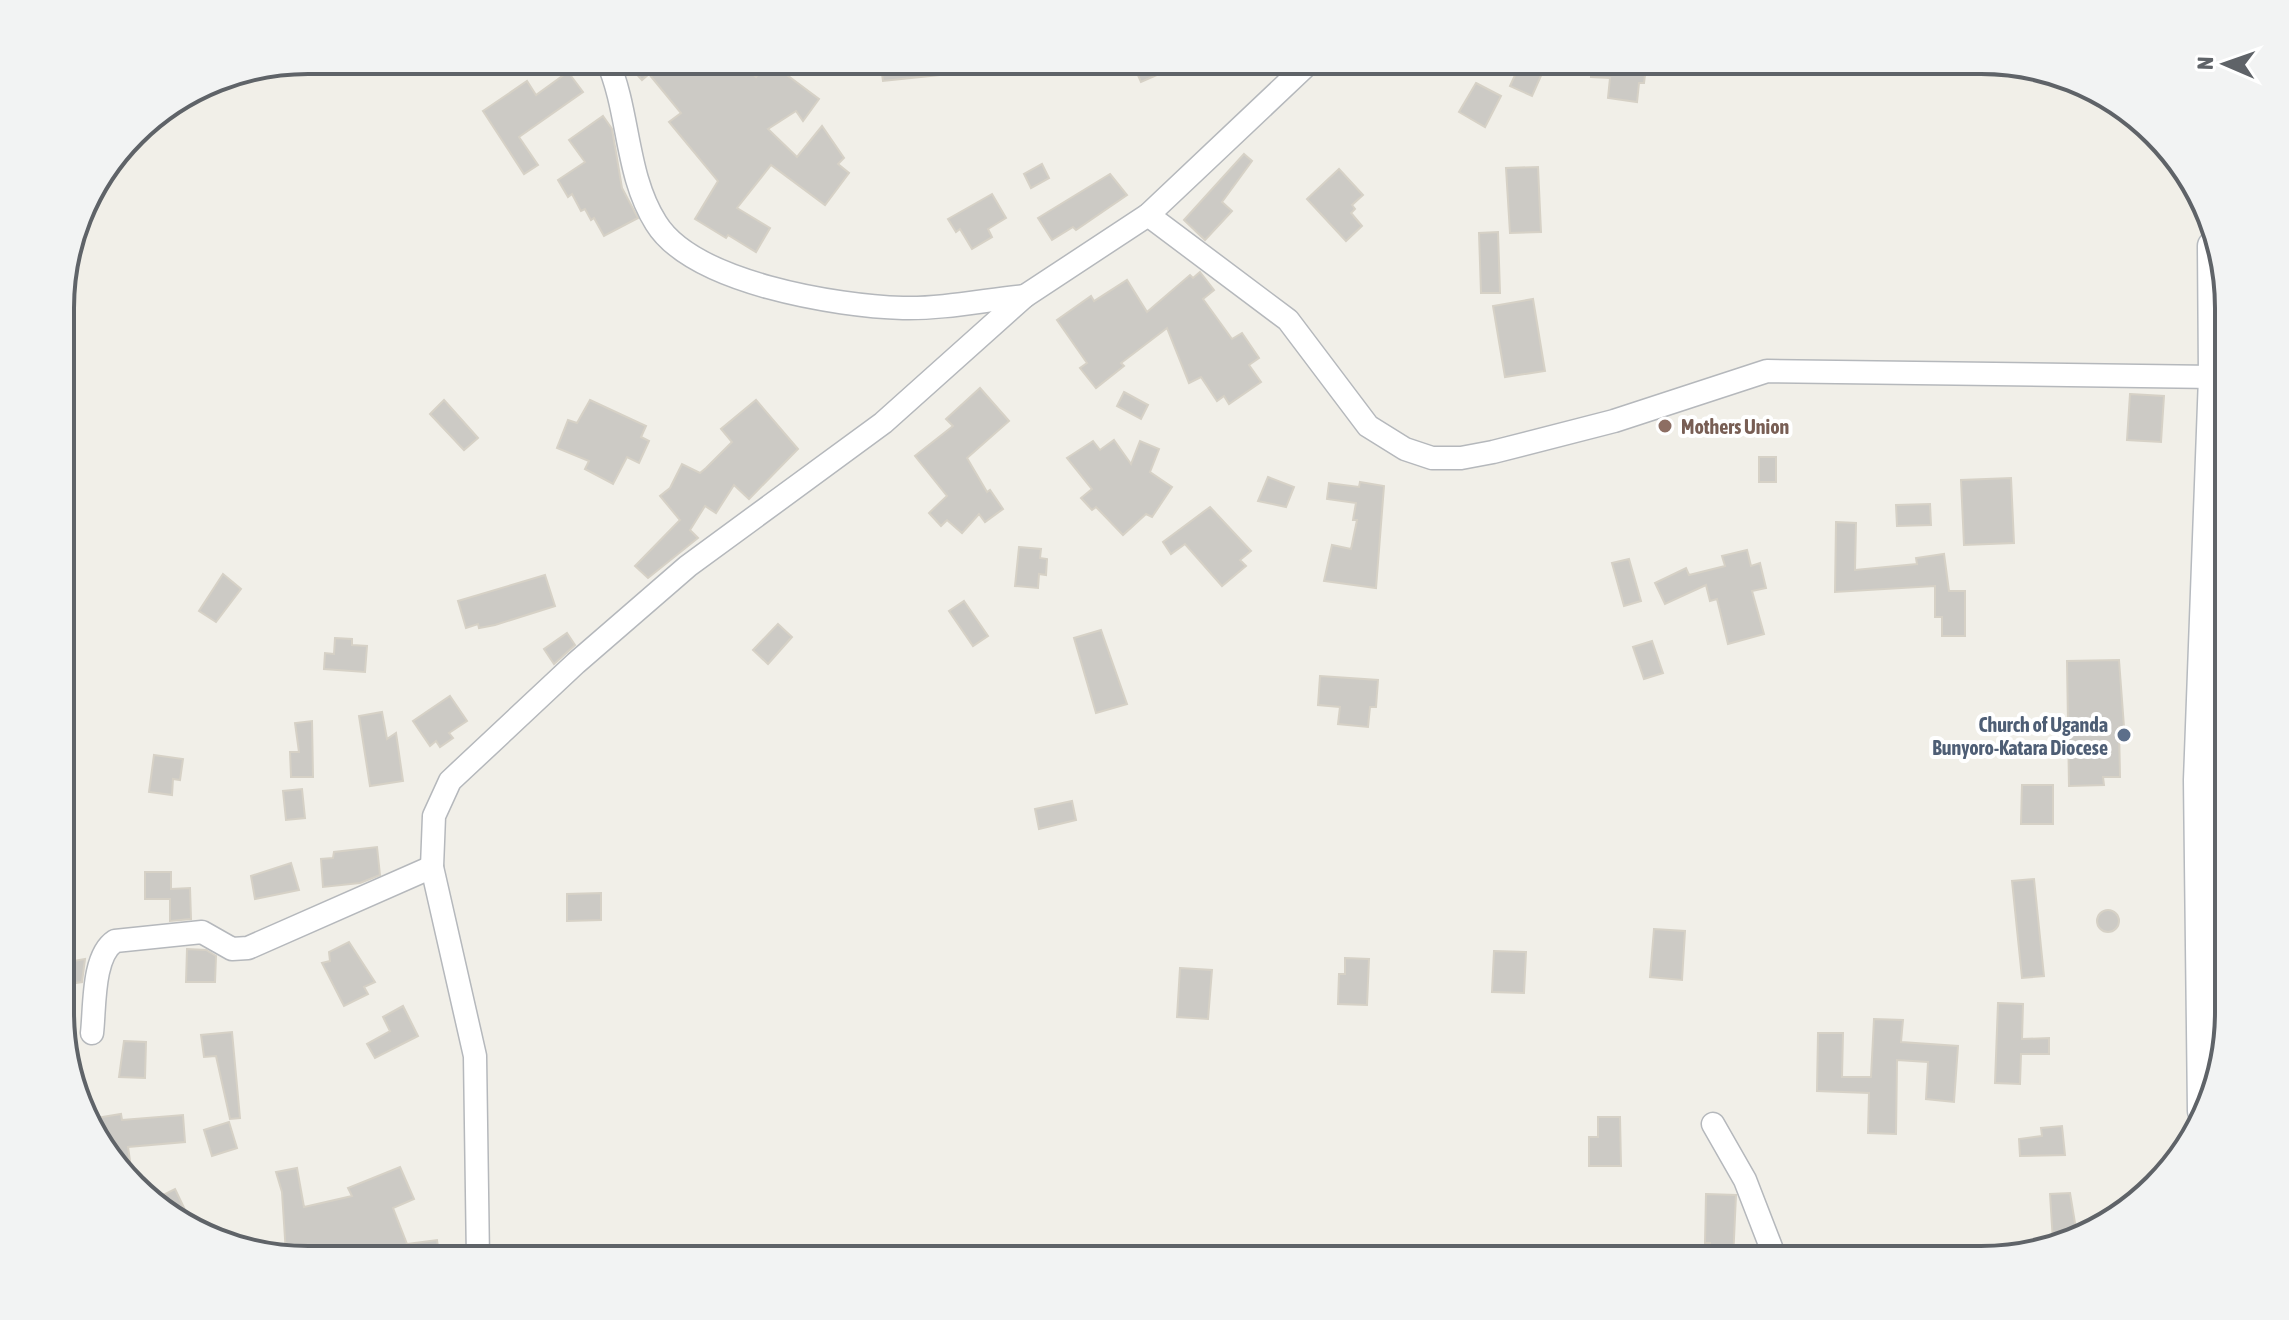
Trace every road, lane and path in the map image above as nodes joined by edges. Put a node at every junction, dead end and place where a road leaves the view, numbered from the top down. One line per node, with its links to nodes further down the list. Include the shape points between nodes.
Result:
1 (610, 74): 5 (street, via 648,209 667,237 706,264 746,282 798,294 905,308)
2 (1297, 74): 3 (street)
3 (1148, 215): 5 (street); 6 (street, via 1288,320 1368,426 1405,449 1432,458 1493,452 1584,429 1767,371)
4 (2213, 282): 6 (street)
5 (1025, 296): 10 (street, via 883,423 688,566 450,781 434,816)
6 (2214, 377): 8 (street)
7 (2214, 679): 8 (street)
8 (2200, 696): 9 (street)
9 (2214, 778): 12 (street)
10 (432, 867): 11 (street, via 248,948 232,949 202,932 115,941 101,960); 15 (street, via 475,1056)
11 (92, 1033)
12 (2204, 1081)
13 (1713, 1124): 14 (street, via 1745,1180)
14 (1770, 1245)
15 (478, 1246)

